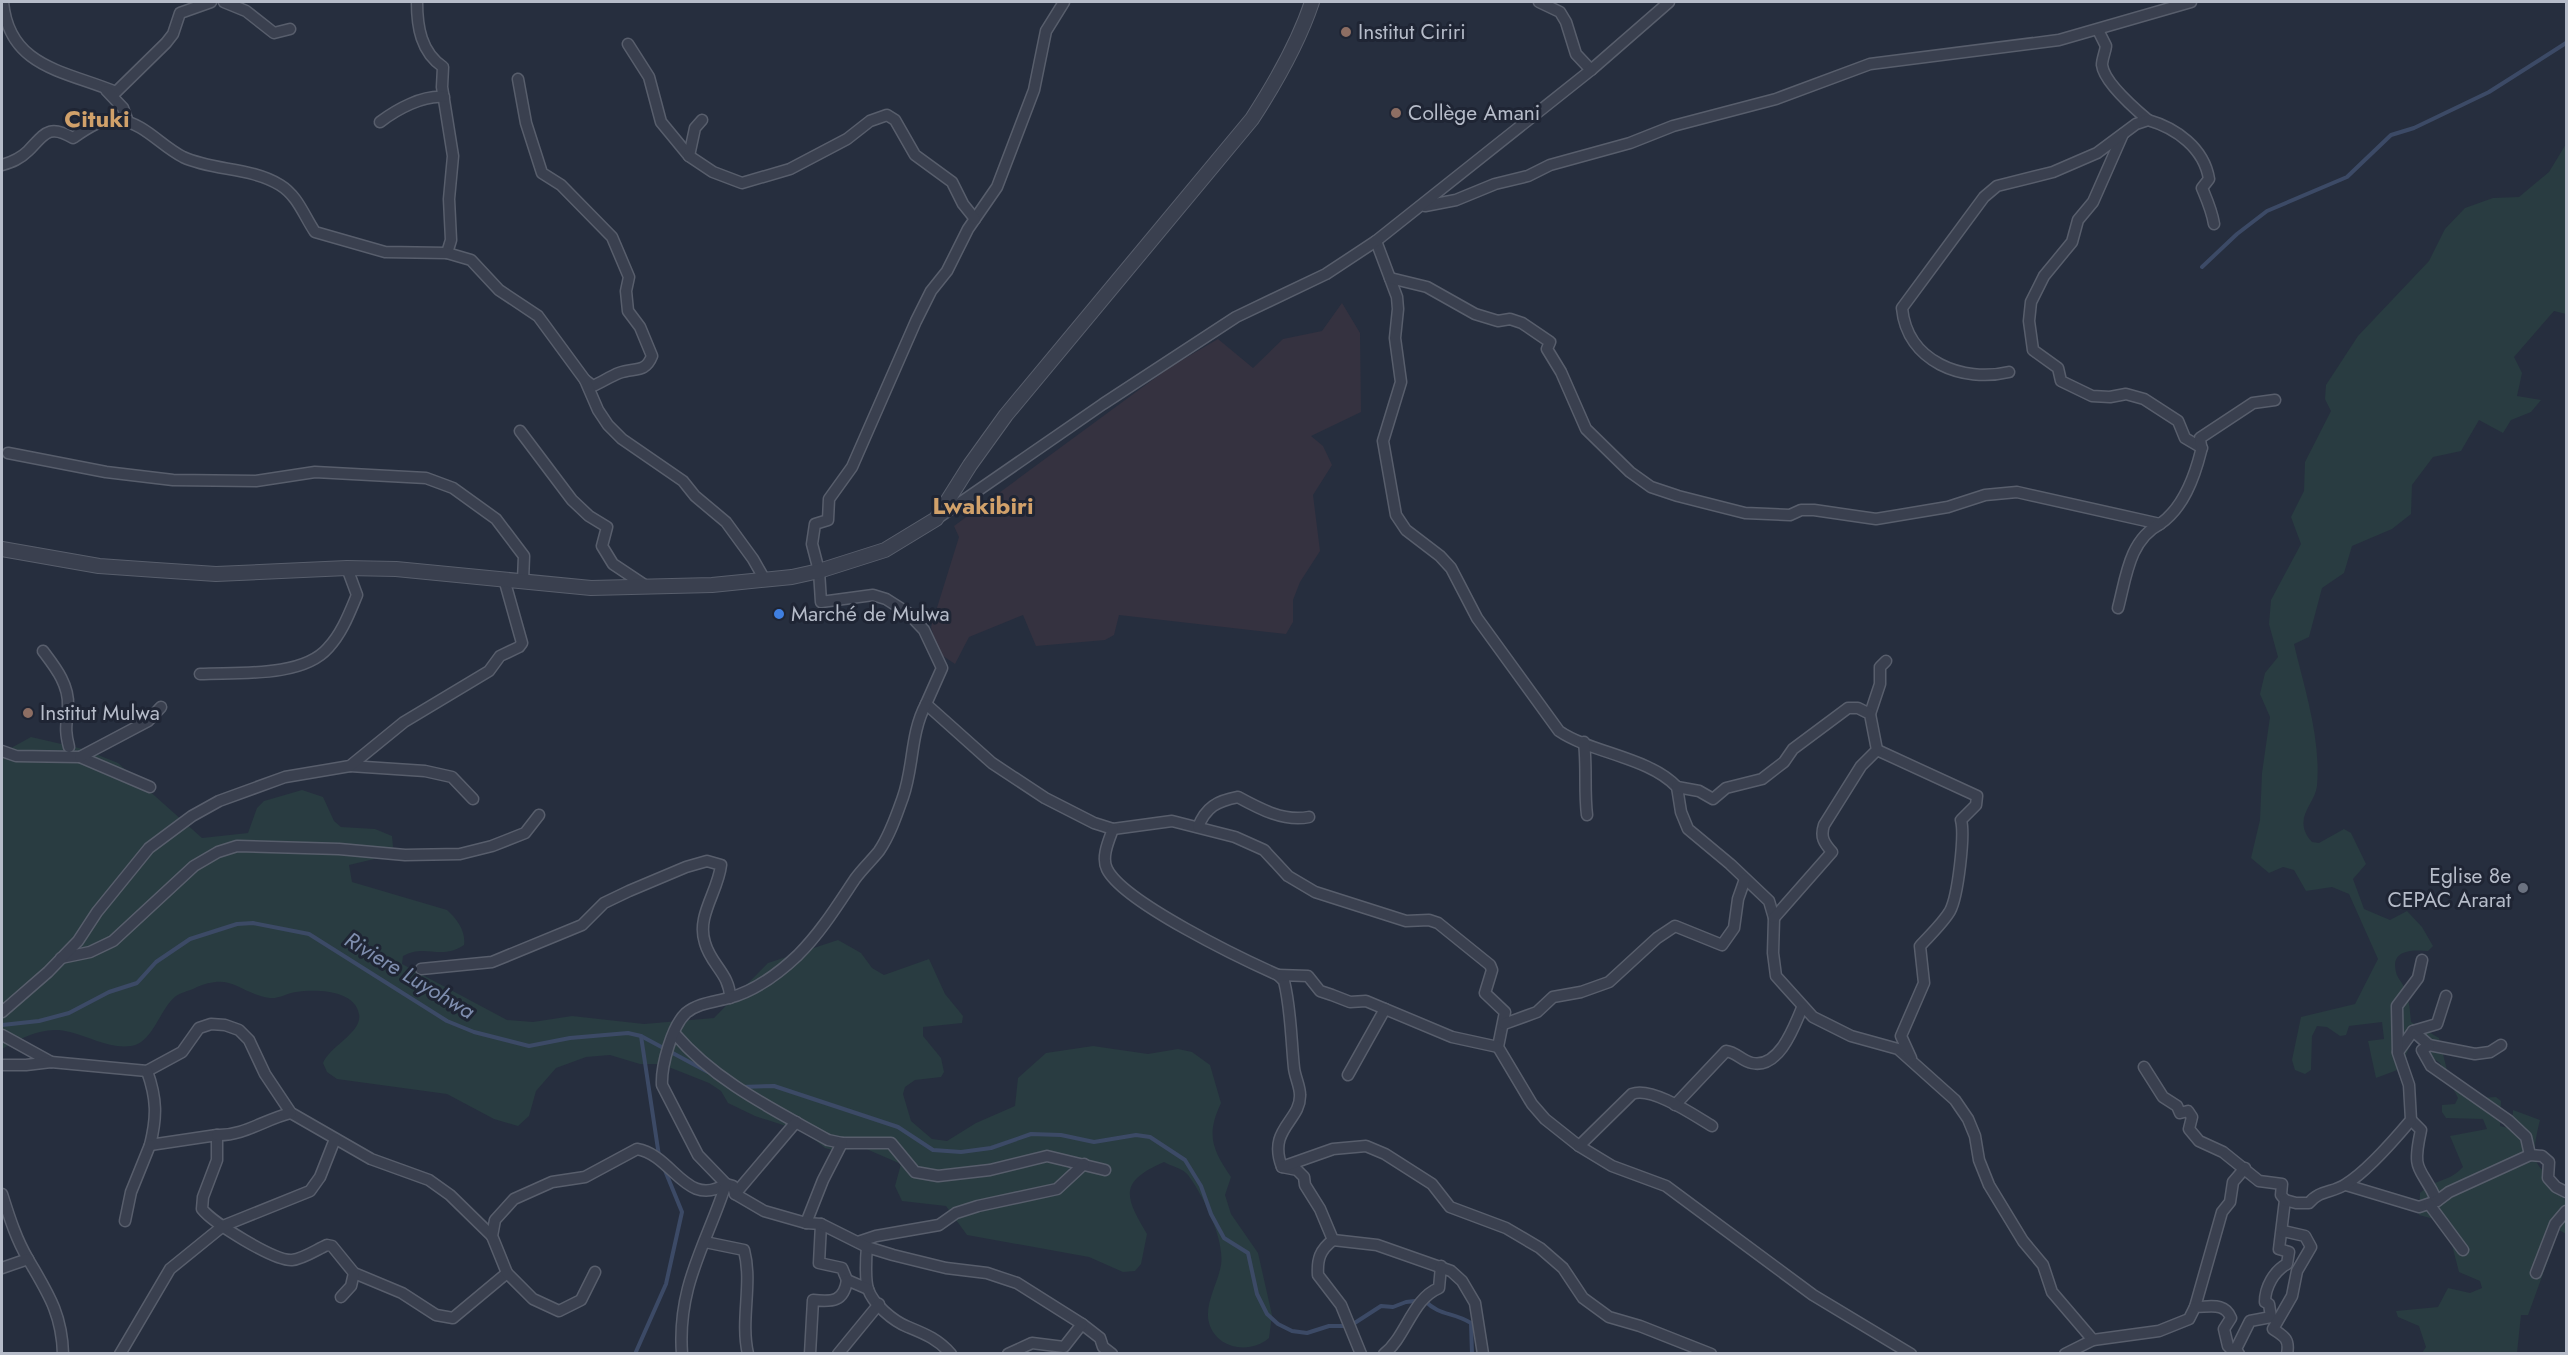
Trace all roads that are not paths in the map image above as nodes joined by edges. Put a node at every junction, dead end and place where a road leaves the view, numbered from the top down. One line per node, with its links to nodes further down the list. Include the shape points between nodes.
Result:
1 (3, 2): 16 (street, via 5,23 30,56 63,74)
2 (211, 2): 16 (street, via 180,13 166,43 116,92)
3 (224, 2): 11 (street, via 246,11 274,33)
4 (417, 2): 17 (street, via 427,51 443,67)
5 (1064, 2): 26 (street, via 1046,31 1034,90 998,187)
6 (1312, 2): 37 (street, via 1281,72 1252,119 1006,415)
7 (1539, 2): 10 (street)
8 (1669, 2): 14 (street)
9 (2191, 2): 12 (street)
10 (1560, 7): 14 (street, via 1576,54)
11 (290, 29)
12 (2098, 30): 19 (street, via 2106,46 2102,62 2105,74); 25 (street, via 2008,48 1870,64 1776,99 1673,126 1456,200)
13 (628, 44): 23 (street, via 649,77 661,122)
14 (1591, 70): 25 (street)
15 (518, 79): 32 (street, via 526,123 542,173 561,185 612,237 628,278 628,311 640,327 652,356 639,371 620,372 593,386)
16 (104, 87): 20 (street, via 123,108)
17 (444, 97): 21 (street, via 411,104); 29 (street, via 453,156 451,240)
18 (702, 120): 23 (street, via 694,128)
19 (2148, 120): 22 (street); 27 (street, via 2179,131 2201,158 2209,179 2202,188)
20 (128, 122): 24 (street, via 116,119 91,126 73,138 49,131 18,160); 29 (street, via 183,157 280,184 300,204 315,232 385,252)
21 (380, 122)
22 (2123, 134): 31 (street, via 2097,153 2065,168 2006,182 1989,192 1902,308 1910,336 1927,356 1946,369 1977,375); 35 (street, via 2093,202 2078,220 2072,242 2037,290 2029,312 2030,341 2033,350 2058,369 2061,381 2092,396 2110,398 2126,394 2144,399 2178,422 2185,438)
23 (689, 156): 26 (street, via 713,172 742,183 763,179 848,139 870,121 886,115 895,120 915,155 952,182)
24 (2, 165)
25 (1419, 208): 28 (street)
26 (975, 219): 41 (street, via 916,321 852,467 829,499 828,520 815,524 812,544)
27 (2214, 224)
28 (1376, 241): 30 (street); 37 (street, via 1326,274 1236,317)
29 (447, 253): 32 (street, via 471,260 499,290 538,316)
30 (1390, 278): 38 (street, via 1427,287 1474,314 1498,321 1510,319 1533,328 1550,342 1547,349 1586,429 1630,472 1651,487 1678,496 1745,513 1790,515 1814,510 1876,519 1948,507 1985,495 2018,492); 53 (street, via 1398,309 1395,338 1401,382 1383,441 1396,515 1406,530 1451,568 1477,618 1549,720 1572,739)
31 (2009, 372)
32 (585, 380): 43 (street, via 608,425 683,481 726,522)
33 (2275, 400): 35 (street, via 2253,403 2229,417 2200,438)
34 (520, 431): 45 (street, via 572,500 607,527 602,546 613,564)
35 (2202, 448): 38 (street, via 2182,501 2173,515)
36 (8, 453): 44 (street, via 173,480 256,481 315,472 426,478 453,488 496,519 524,556)
37 (936, 519): 41 (street, via 885,550)
38 (2160, 524): 46 (street, via 2149,530 2133,552)
39 (2, 549): 40 (street, via 99,566 176,572)
40 (347, 568): 42 (street); 49 (street, via 357,596 336,638 314,659 263,671)
41 (819, 571): 43 (street); 50 (street, via 821,602 880,597 908,613 924,630 942,668)
42 (504, 579): 44 (street); 58 (street, via 522,643 519,647 500,656 489,671 404,722)
43 (765, 580): 45 (street)
44 (523, 581): 45 (street, via 591,588)
45 (646, 586)
46 (2118, 608)
47 (43, 651): 54 (street, via 61,675 68,704 64,726)
48 (1886, 661): 52 (street, via 1880,668 1880,684)
49 (200, 674)
50 (926, 704): 66 (street, via 987,758 1033,791); 74 (street, via 915,730 903,797 880,849 834,914 798,955 775,976)
51 (161, 706): 57 (street, via 148,721)
52 (1870, 714): 55 (street); 60 (street, via 1848,708 1793,748 1784,762 1762,779 1726,788 1713,799 1699,791)
53 (1584, 742): 60 (street, via 1639,764); 63 (street)
54 (69, 747)
55 (1877, 750): 68 (street, via 1861,766 1824,825 1821,834 1832,852); 86 (street, via 1977,796 1976,805 1960,820 1964,831 1961,864 1950,910 1920,946 1924,983 1901,1036)
56 (2, 751): 57 (street, via 16,756)
57 (80, 757): 59 (street)
58 (350, 766): 61 (street, via 425,771 452,777); 69 (street, via 285,777 219,801 192,816 149,848 78,941)
59 (150, 787)
60 (1677, 787): 67 (street, via 1688,829)
61 (473, 799)
62 (539, 815): 69 (street, via 525,833 460,854 237,846 194,866 114,941 90,952)
63 (1587, 815)
64 (1310, 817): 65 (street, via 1294,820 1238,797 1221,800 1204,813)
65 (1198, 827): 66 (street, via 1157,821); 78 (street, via 1264,850 1288,876 1315,892 1406,921 1438,923 1490,965 1485,993 1505,1012)
66 (1113, 829): 72 (street, via 1105,855 1106,867 1114,880 1231,954)
67 (1745, 879): 68 (street, via 1769,902); 78 (street, via 1734,928 1722,945 1675,926 1609,982 1560,995 1537,1012)
68 (1774, 918): 75 (street, via 1776,976)
69 (60, 958): 77 (street)
70 (2422, 960): 85 (street, via 2418,978 2397,1006)
71 (421, 969): 74 (street, via 492,962 582,925 603,903 707,861 721,865 702,922 705,943 730,984)
72 (1278, 975): 76 (street, via 1308,976 1320,991); 104 (street, via 1286,989 1300,1093 1278,1144)
73 (2446, 996): 79 (street, via 2437,1024)
74 (730, 998): 80 (street, via 687,1012)
75 (1802, 1008): 86 (street, via 1830,1027 1898,1049); 92 (street, via 1794,1029 1775,1055 1759,1064 1726,1051)
76 (1384, 1009): 84 (street, via 1452,1037); 91 (street)
77 (2, 1012)
78 (1504, 1024): 84 (street)
79 (2413, 1031): 82 (street); 85 (street)
80 (675, 1034): 95 (street, via 734,1087); 107 (street, via 668,1049 662,1085 698,1155)
81 (2, 1035): 87 (street)
82 (2429, 1045): 83 (street, via 2475,1054 2490,1052); 102 (street, via 2422,1050 2431,1066 2508,1120 2526,1137)
83 (2501, 1045)
84 (1498, 1047): 101 (street, via 1532,1104)
85 (2398, 1053): 94 (street, via 2409,1085)
86 (1911, 1059): 138 (street, via 1955,1100 1968,1119 1989,1185 2043,1265 2052,1292)
87 (51, 1062): 88 (street); 90 (street)
88 (2, 1065)
89 (2144, 1067): 105 (street, via 2163,1097 2177,1106 2180,1113 2188,1111 2192,1117 2189,1129 2199,1141)
90 (147, 1071): 93 (street, via 182,1052 199,1028 225,1025 239,1030 249,1040 265,1074); 100 (street, via 157,1115)
91 (1348, 1075)
92 (1675, 1105): 96 (street); 101 (street, via 1646,1093 1632,1094)
93 (291, 1113): 97 (street, via 234,1136); 98 (street)
94 (2411, 1120): 108 (street); 113 (street, via 2421,1130 2417,1169)
95 (796, 1122): 99 (street, via 828,1140); 111 (street)
96 (1712, 1126)
97 (218, 1135): 100 (street); 118 (street, via 217,1160 202,1209 210,1219)
98 (335, 1140): 118 (street, via 310,1191); 120 (street, via 371,1159 429,1179)
99 (842, 1143): 103 (street, via 891,1143 915,1172 938,1176 990,1170 1047,1156); 116 (street)
100 (150, 1145): 115 (street, via 131,1192)
101 (1579, 1146): 153 (street, via 1612,1166 1666,1186 1813,1295)
102 (2530, 1155): 109 (street, via 2542,1156 2548,1162 2548,1178); 113 (street)
103 (1084, 1164): 106 (street); 123 (street, via 1057,1189 978,1206 956,1213 939,1225 876,1236)
104 (1282, 1167): 121 (street, via 1297,1170 1304,1177); 152 (street, via 1333,1149 1366,1146 1385,1154 1432,1184 1450,1207 1506,1228 1540,1248 1563,1268 1583,1298 1609,1317)
105 (2245, 1168): 112 (street, via 2259,1181 2282,1184); 136 (street, via 2233,1182 2230,1202 2222,1212)
106 (1105, 1170)
107 (726, 1184): 111 (street, via 733,1186); 120 (street, via 715,1191 700,1191 659,1158 637,1149 585,1177 552,1182 514,1199 495,1220); 122 (street)
108 (2346, 1185): 112 (street, via 2317,1193 2309,1203); 113 (street, via 2419,1207)
109 (2566, 1192)
110 (2, 1194): 125 (street)
111 (735, 1194): 116 (street, via 764,1211)
112 (2285, 1200): 119 (street)
113 (2433, 1202): 124 (street)
114 (2566, 1211): 131 (street, via 2555,1224)
115 (125, 1221)
116 (806, 1223): 117 (street)
117 (821, 1224): 123 (street); 132 (street, via 819,1263 842,1268)
118 (224, 1226): 128 (street, via 285,1260 332,1246); 142 (street, via 170,1269)
119 (2283, 1231): 140 (street, via 2279,1249 2289,1252 2287,1264 2277,1270 2265,1291 2271,1317 2250,1321 2236,1349); 155 (street, via 2305,1236 2311,1247 2297,1271 2292,1296 2273,1329 2286,1336)
120 (492, 1236): 130 (street)
121 (1333, 1240): 126 (street, via 1377,1245); 149 (street, via 1319,1255 1318,1275 1341,1305)
122 (705, 1242): 143 (street, via 687,1288 680,1327); 144 (street, via 744,1250 749,1268 745,1308)
123 (863, 1244): 133 (street); 137 (street, via 911,1261 1002,1276)
124 (2463, 1250)
125 (28, 1259): 127 (street); 141 (street, via 53,1300)
126 (1442, 1266): 150 (street, via 1439,1288 1424,1300); 151 (street, via 1470,1291)
127 (2, 1268)
128 (354, 1272): 130 (street, via 402,1293 436,1315 453,1318); 134 (street, via 351,1286)
129 (595, 1272): 130 (street, via 581,1300 559,1311 533,1299)
130 (507, 1273)
131 (2536, 1273)
132 (847, 1280): 133 (street); 145 (street, via 840,1299 813,1300)
133 (868, 1289): 135 (street)
134 (341, 1297)
135 (879, 1304): 146 (street); 147 (street, via 906,1327 925,1333)
136 (2195, 1307): 138 (street, via 2189,1319 2159,1331); 140 (street, via 2220,1306 2228,1310 2231,1318 2224,1329)
137 (1082, 1324): 139 (street, via 1100,1338); 148 (street, via 1064,1347 1032,1343)
138 (2093, 1340): 154 (street)
139 (1107, 1351)
140 (2231, 1351)
141 (63, 1353)
142 (120, 1353)
143 (682, 1353)
144 (748, 1353)
145 (810, 1353)
146 (838, 1353)
147 (951, 1353)
148 (1008, 1353)
149 (1361, 1353)
150 (1384, 1353)
151 (1483, 1353)
152 (1711, 1353)
153 (1911, 1353)
154 (2065, 1353)
155 (2287, 1353)

